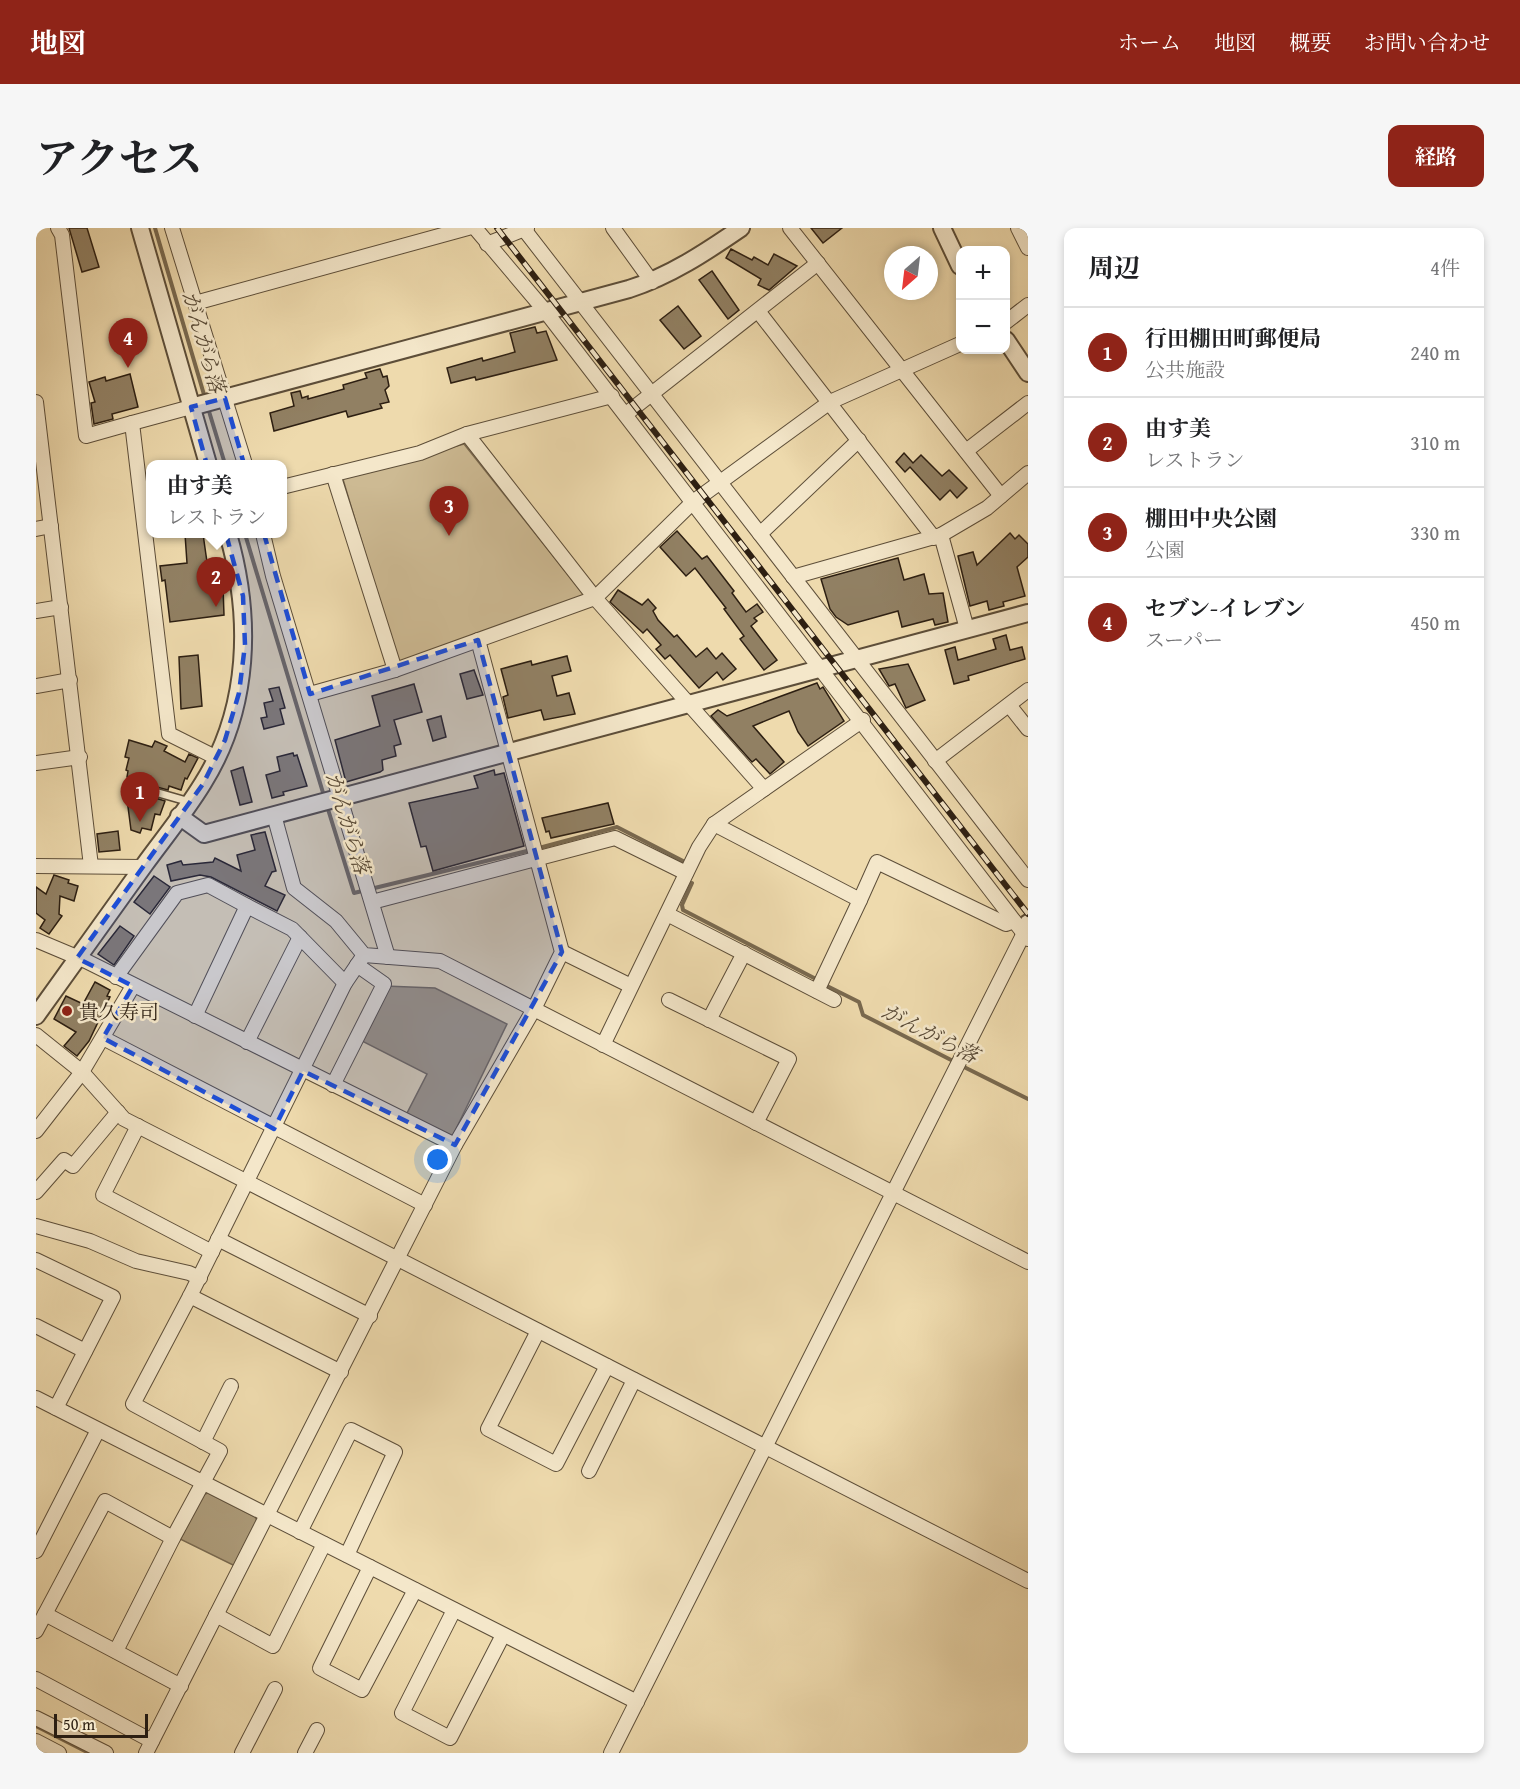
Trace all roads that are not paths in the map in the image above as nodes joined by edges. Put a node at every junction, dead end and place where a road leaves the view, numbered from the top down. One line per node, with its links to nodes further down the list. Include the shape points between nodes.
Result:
1 (58, 228): 35 (street, via 62,235 86,435)
2 (140, 228): 33 (street)
3 (172, 228): 17 (street)
4 (468, 228): 17 (street)
5 (475, 228): 12 (street)
6 (614, 228): 16 (street)
7 (741, 228): 16 (street)
8 (790, 228): 15 (street)
9 (942, 228): 14 (street)
10 (1018, 228): 13 (street)
11 (525, 229): 12 (street); 18 (street)
12 (487, 244): 21 (street)
13 (1028, 248)
14 (956, 258)
15 (818, 263): 20 (street); 25 (street)
16 (652, 282): 18 (street)
17 (195, 303): 29 (street)
18 (581, 303): 21 (street); 27 (street)
19 (1028, 305): 22 (street)
20 (758, 310): 27 (street); 31 (street)
21 (546, 312): 28 (street); 29 (street)
22 (1010, 318)
23 (956, 346): 25 (street)
24 (1010, 347): 26 (street)
25 (902, 370): 31 (street); 39 (street)
26 (1028, 373)
27 (651, 393): 34 (street); 44 (street)
28 (612, 396): 34 (street); 36 (street)
29 (225, 398): 33 (street); 41 (street)
30 (36, 402): 38 (street)
31 (830, 402): 37 (street); 44 (street)
32 (1028, 403): 39 (street)
33 (191, 407): 35 (street); 40 (street)
34 (626, 414): 47 (street)
35 (132, 423): 74 (street, via 169,734)
36 (467, 434): 43 (street, via 420,453); 55 (street)
37 (859, 440): 50 (street); 51 (street)
38 (39, 450): 48 (street)
39 (966, 451): 46 (street)
40 (207, 460)
41 (244, 460)
42 (1028, 473): 46 (street)
43 (333, 474): 45 (street); 63 (street)
44 (719, 481): 47 (street); 50 (street)
45 (287, 486)
46 (1001, 496): 51 (street, via 966,522)
47 (693, 502): 55 (street); 62 (street)
48 (51, 526): 49 (street); 56 (street)
49 (36, 529)
50 (760, 534): 54 (street)
51 (938, 536): 54 (street); 59 (street)
52 (229, 538): 74 (street, via 243,596 245,645 239,693)
53 (264, 538): 67 (street)
54 (793, 577): 61 (street)
55 (595, 597): 60 (street); 68 (street)
56 (61, 607): 57 (street); 64 (street)
57 (36, 611)
58 (1028, 613): 59 (street)
59 (967, 629): 61 (street)
60 (478, 640): 63 (street); 72 (street)
61 (856, 659): 62 (street); 75 (street)
62 (822, 668): 68 (street); 70 (street)
63 (395, 670): 67 (street)
64 (70, 680): 65 (street); 73 (street)
65 (36, 686)
66 (1028, 690): 69 (street)
67 (310, 694): 79 (street)
68 (689, 704): 72 (street); 78 (street)
69 (1009, 705): 71 (street); 75 (street)
70 (862, 720): 78 (street); 93 (street)
71 (1028, 729)
72 (509, 752): 79 (street); 83 (street)
73 (80, 757): 76 (street); 85 (street)
74 (217, 758): 80 (street)
75 (935, 761): 88 (street)
76 (36, 763)
77 (141, 788): 80 (lane)
78 (764, 789): 82 (street)
79 (332, 800): 81 (street); 90 (street)
80 (185, 808): 81 (street, via 204,834); 86 (street)
81 (274, 815): 100 (street, via 294,888 336,921)
82 (714, 824): 87 (street); 89 (street)
83 (538, 856): 87 (street, via 615,838); 90 (street); 96 (street)
84 (36, 866): 85 (street)
85 (91, 866): 86 (street)
86 (143, 867): 99 (street)
87 (686, 873): 92 (street)
88 (1028, 880)
89 (860, 900): 93 (street, via 877,862); 105 (street)
90 (372, 902): 98 (street)
91 (248, 906): 94 (street, via 292,929); 101 (street, via 208,885 177,893); 110 (street)
92 (667, 914): 97 (street); 104 (street)
93 (1024, 930): 127 (street)
94 (300, 938): 102 (street); 114 (street)
95 (36, 940): 99 (street)
96 (562, 952): 104 (street); 108 (street)
97 (744, 953): 105 (street); 111 (street)
98 (388, 957): 100 (street); 108 (street, via 440,961)
99 (77, 958): 101 (street); 109 (street)
100 (360, 960): 102 (street); 118 (street, via 384,984)
101 (116, 977): 103 (street)
102 (345, 983): 116 (street)
103 (133, 986): 110 (street); 113 (street)
104 (631, 986): 115 (street)
105 (817, 991): 107 (street)
106 (669, 1000): 111 (street)
107 (834, 1000)
108 (534, 1009): 115 (street); 124 (street)
109 (36, 1016)
110 (195, 1016): 114 (street)
111 (709, 1020): 120 (street, via 789,1059)
112 (36, 1035): 117 (street)
113 (103, 1038): 117 (street); 122 (street)
114 (247, 1042): 116 (street)
115 (603, 1045): 120 (street)
116 (303, 1071): 118 (street); 122 (street)
117 (82, 1072): 119 (street); 123 (street)
118 (333, 1085): 124 (street)
119 (118, 1112): 121 (street); 126 (street, via 73,1166 64,1160)
120 (756, 1124): 127 (street)
121 (138, 1126): 125 (street); 131 (street, via 103,1195)
122 (274, 1129): 125 (street); 128 (street)
123 (36, 1131)
124 (455, 1145): 128 (street)
125 (246, 1182): 130 (street); 132 (street)
126 (36, 1192)
127 (893, 1194): 134 (street); 150 (street)
128 (425, 1205): 132 (street)
129 (36, 1226): 135 (street, via 90,1241 136,1261)
130 (218, 1239): 131 (street); 137 (street)
131 (212, 1252): 135 (street)
132 (398, 1259): 137 (street); 139 (street)
133 (36, 1260): 140 (street, via 113,1297)
134 (1028, 1262)
135 (200, 1278): 136 (street)
136 (190, 1296): 142 (street); 149 (street, via 133,1404)
137 (370, 1316): 142 (street)
138 (36, 1326): 140 (street)
139 (538, 1331): 141 (street); 141 (street, via 488,1429 556,1464)
140 (85, 1351): 146 (street)
141 (607, 1366): 143 (street)
142 (341, 1372): 153 (street)
143 (634, 1380): 150 (street); 151 (street)
144 (231, 1386): 149 (street)
145 (39, 1399): 146 (street); 147 (street)
146 (56, 1408): 148 (street)
147 (36, 1414)
148 (98, 1431): 152 (street); 154 (street)
149 (203, 1442): 152 (street, via 220,1451)
150 (766, 1447): 161 (street); 172 (street)
151 (589, 1471)
152 (203, 1483): 153 (street); 156 (street)
153 (266, 1515): 155 (street); 165 (street)
154 (42, 1525): 158 (street)
155 (300, 1532): 157 (street); 159 (street, via 351,1430 395,1452)
156 (173, 1538): 164 (street, via 105,1502); 168 (street)
157 (324, 1544): 159 (street); 165 (street, via 273,1646)
158 (36, 1551)
159 (347, 1555): 160 (street)
160 (370, 1567): 162 (street); 162 (street, via 320,1668 362,1690)
161 (1028, 1581)
162 (415, 1590): 163 (street)
163 (454, 1610): 167 (street); 167 (street, via 402,1713 450,1738)
164 (45, 1614): 166 (street); 168 (street)
165 (216, 1616): 170 (street)
166 (36, 1631)
167 (503, 1635): 172 (street)
168 (116, 1651): 170 (street)
169 (36, 1679): 176 (street)
170 (181, 1686): 176 (street)
171 (275, 1689): 179 (street)
172 (637, 1702): 181 (street)
173 (36, 1718): 178 (street)
174 (317, 1730): 180 (street)
175 (36, 1741): 177 (street)
176 (149, 1747)
177 (59, 1753)
178 (106, 1753)
179 (242, 1753)
180 (306, 1753)
181 (611, 1753)

